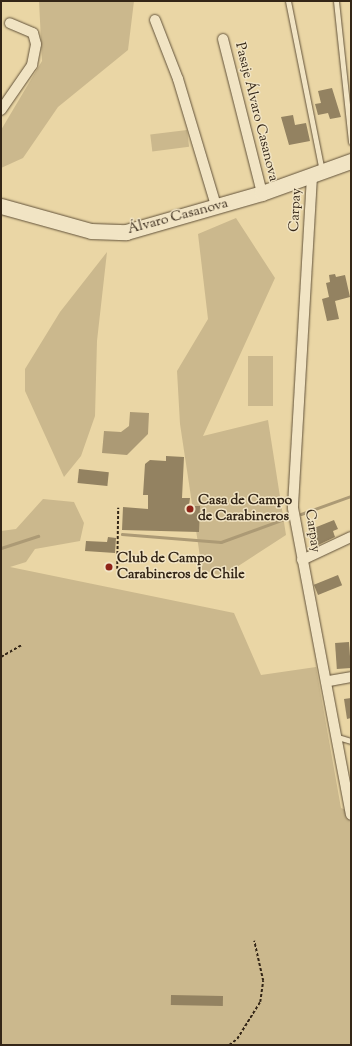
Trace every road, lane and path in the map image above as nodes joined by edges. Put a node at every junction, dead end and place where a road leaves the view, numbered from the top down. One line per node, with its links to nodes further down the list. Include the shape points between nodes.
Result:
1 (288, 1): 9 (lane)
2 (336, 1): 7 (lane)
3 (155, 20): 12 (street, via 178,79)
4 (10, 23): 6 (street, via 33,33 36,44 32,66)
5 (223, 39): 10 (street, Pasaje Álvaro Casanova)
6 (1, 110)
7 (351, 142)
8 (351, 161): 9 (street, Álvaro Casanova)
9 (317, 174): 10 (street, Álvaro Casanova); 15 (street, Carpay, via 293,508)
10 (262, 193): 12 (street, Álvaro Casanova)
11 (1, 206): 12 (street, Álvaro Casanova, via 105,234 144,228)
12 (216, 206)
13 (118, 508): 16 (path)
14 (351, 538): 15 (street)
15 (302, 560): 20 (street, Carpay)
16 (117, 569)
17 (22, 646): 18 (path)
18 (1, 657)
19 (351, 677): 20 (street)
20 (329, 681): 21 (street, Carpay)
21 (338, 737): 22 (lane); 23 (street, Carpay)
22 (351, 741)
23 (351, 814)
24 (254, 941): 25 (path, via 263,981 260,1002 237,1039)
25 (229, 1045)

